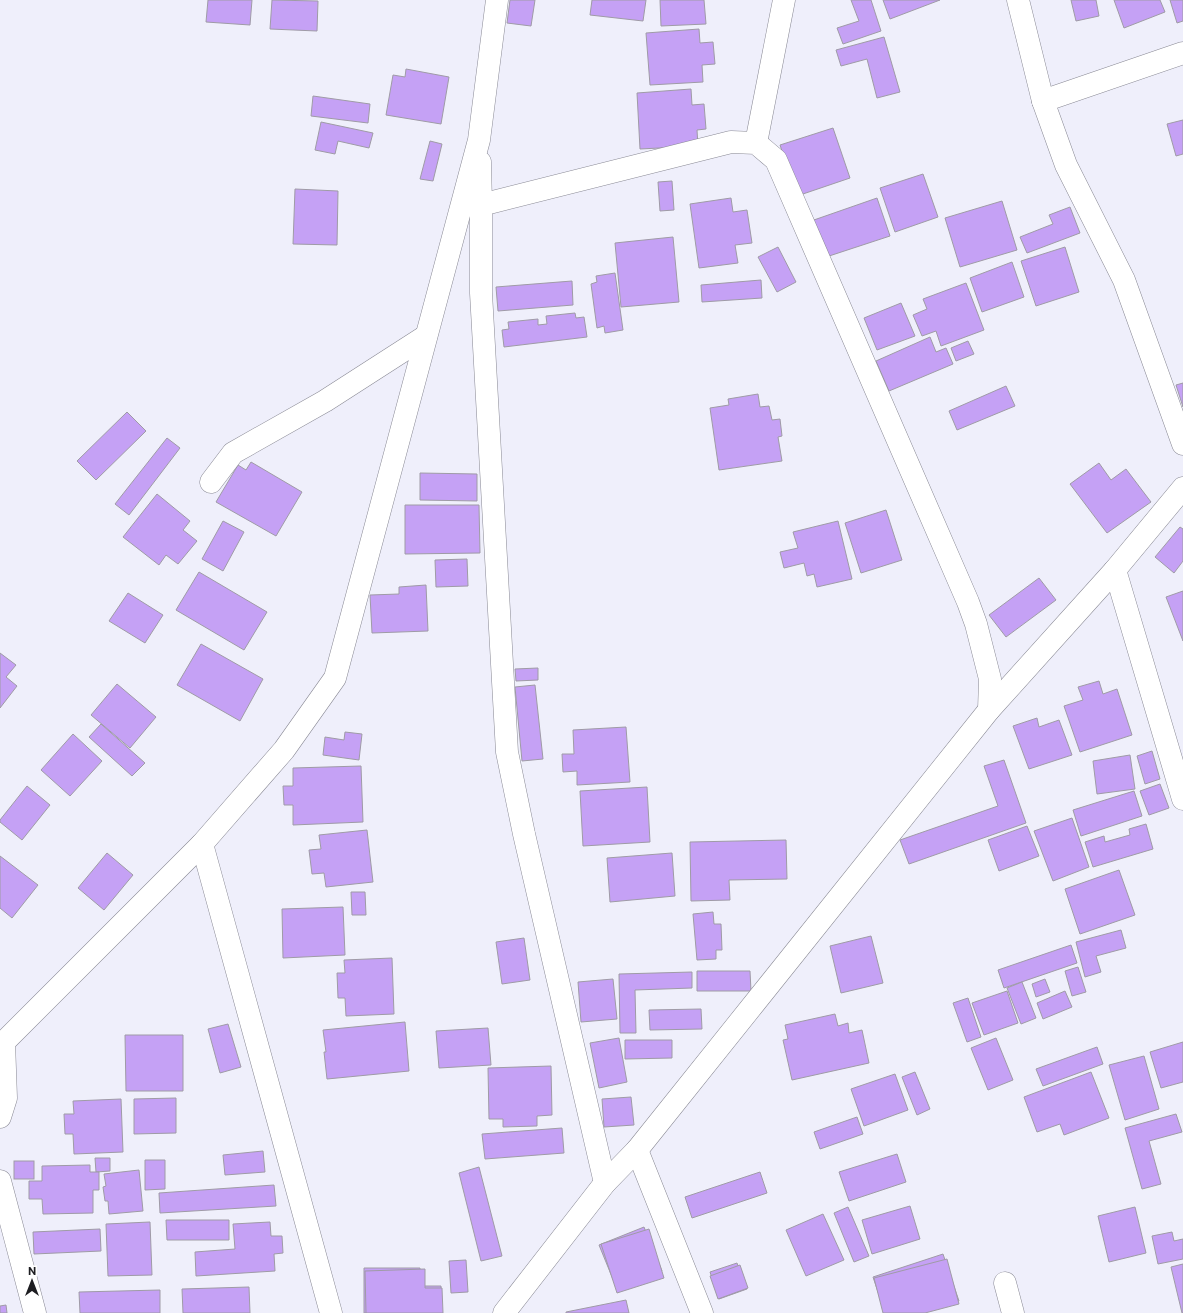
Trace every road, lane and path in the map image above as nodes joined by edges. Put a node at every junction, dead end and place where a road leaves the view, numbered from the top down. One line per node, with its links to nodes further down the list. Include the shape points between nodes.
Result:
1 (497, 0): 6 (street)
2 (784, 0): 7 (street)
3 (1018, 0): 5 (street)
4 (1183, 53): 5 (street)
5 (1042, 101): 10 (street, via 1066,165 1124,280)
6 (479, 140): 8 (street); 9 (street)
7 (756, 143): 8 (street, via 731,142); 14 (street, via 776,160 968,602 990,679)
8 (482, 205): 21 (street, via 481,293 507,752)
9 (426, 336): 11 (street, via 325,401 233,453); 16 (street, via 335,678 284,750)
10 (1183, 444)
11 (211, 482)
12 (1183, 488): 13 (street)
13 (1115, 570): 14 (street); 15 (street)
14 (989, 710): 19 (street)
15 (1183, 799)
16 (202, 844): 17 (street); 24 (street)
17 (2, 1044): 18 (street, via 6,1098)
18 (0, 1117)
19 (637, 1150): 21 (street); 26 (street)
20 (0, 1181): 23 (street)
21 (605, 1183): 25 (street)
22 (1005, 1283): 27 (street)
23 (35, 1313)
24 (331, 1313)
25 (504, 1313)
26 (702, 1313)
27 (1013, 1313)

